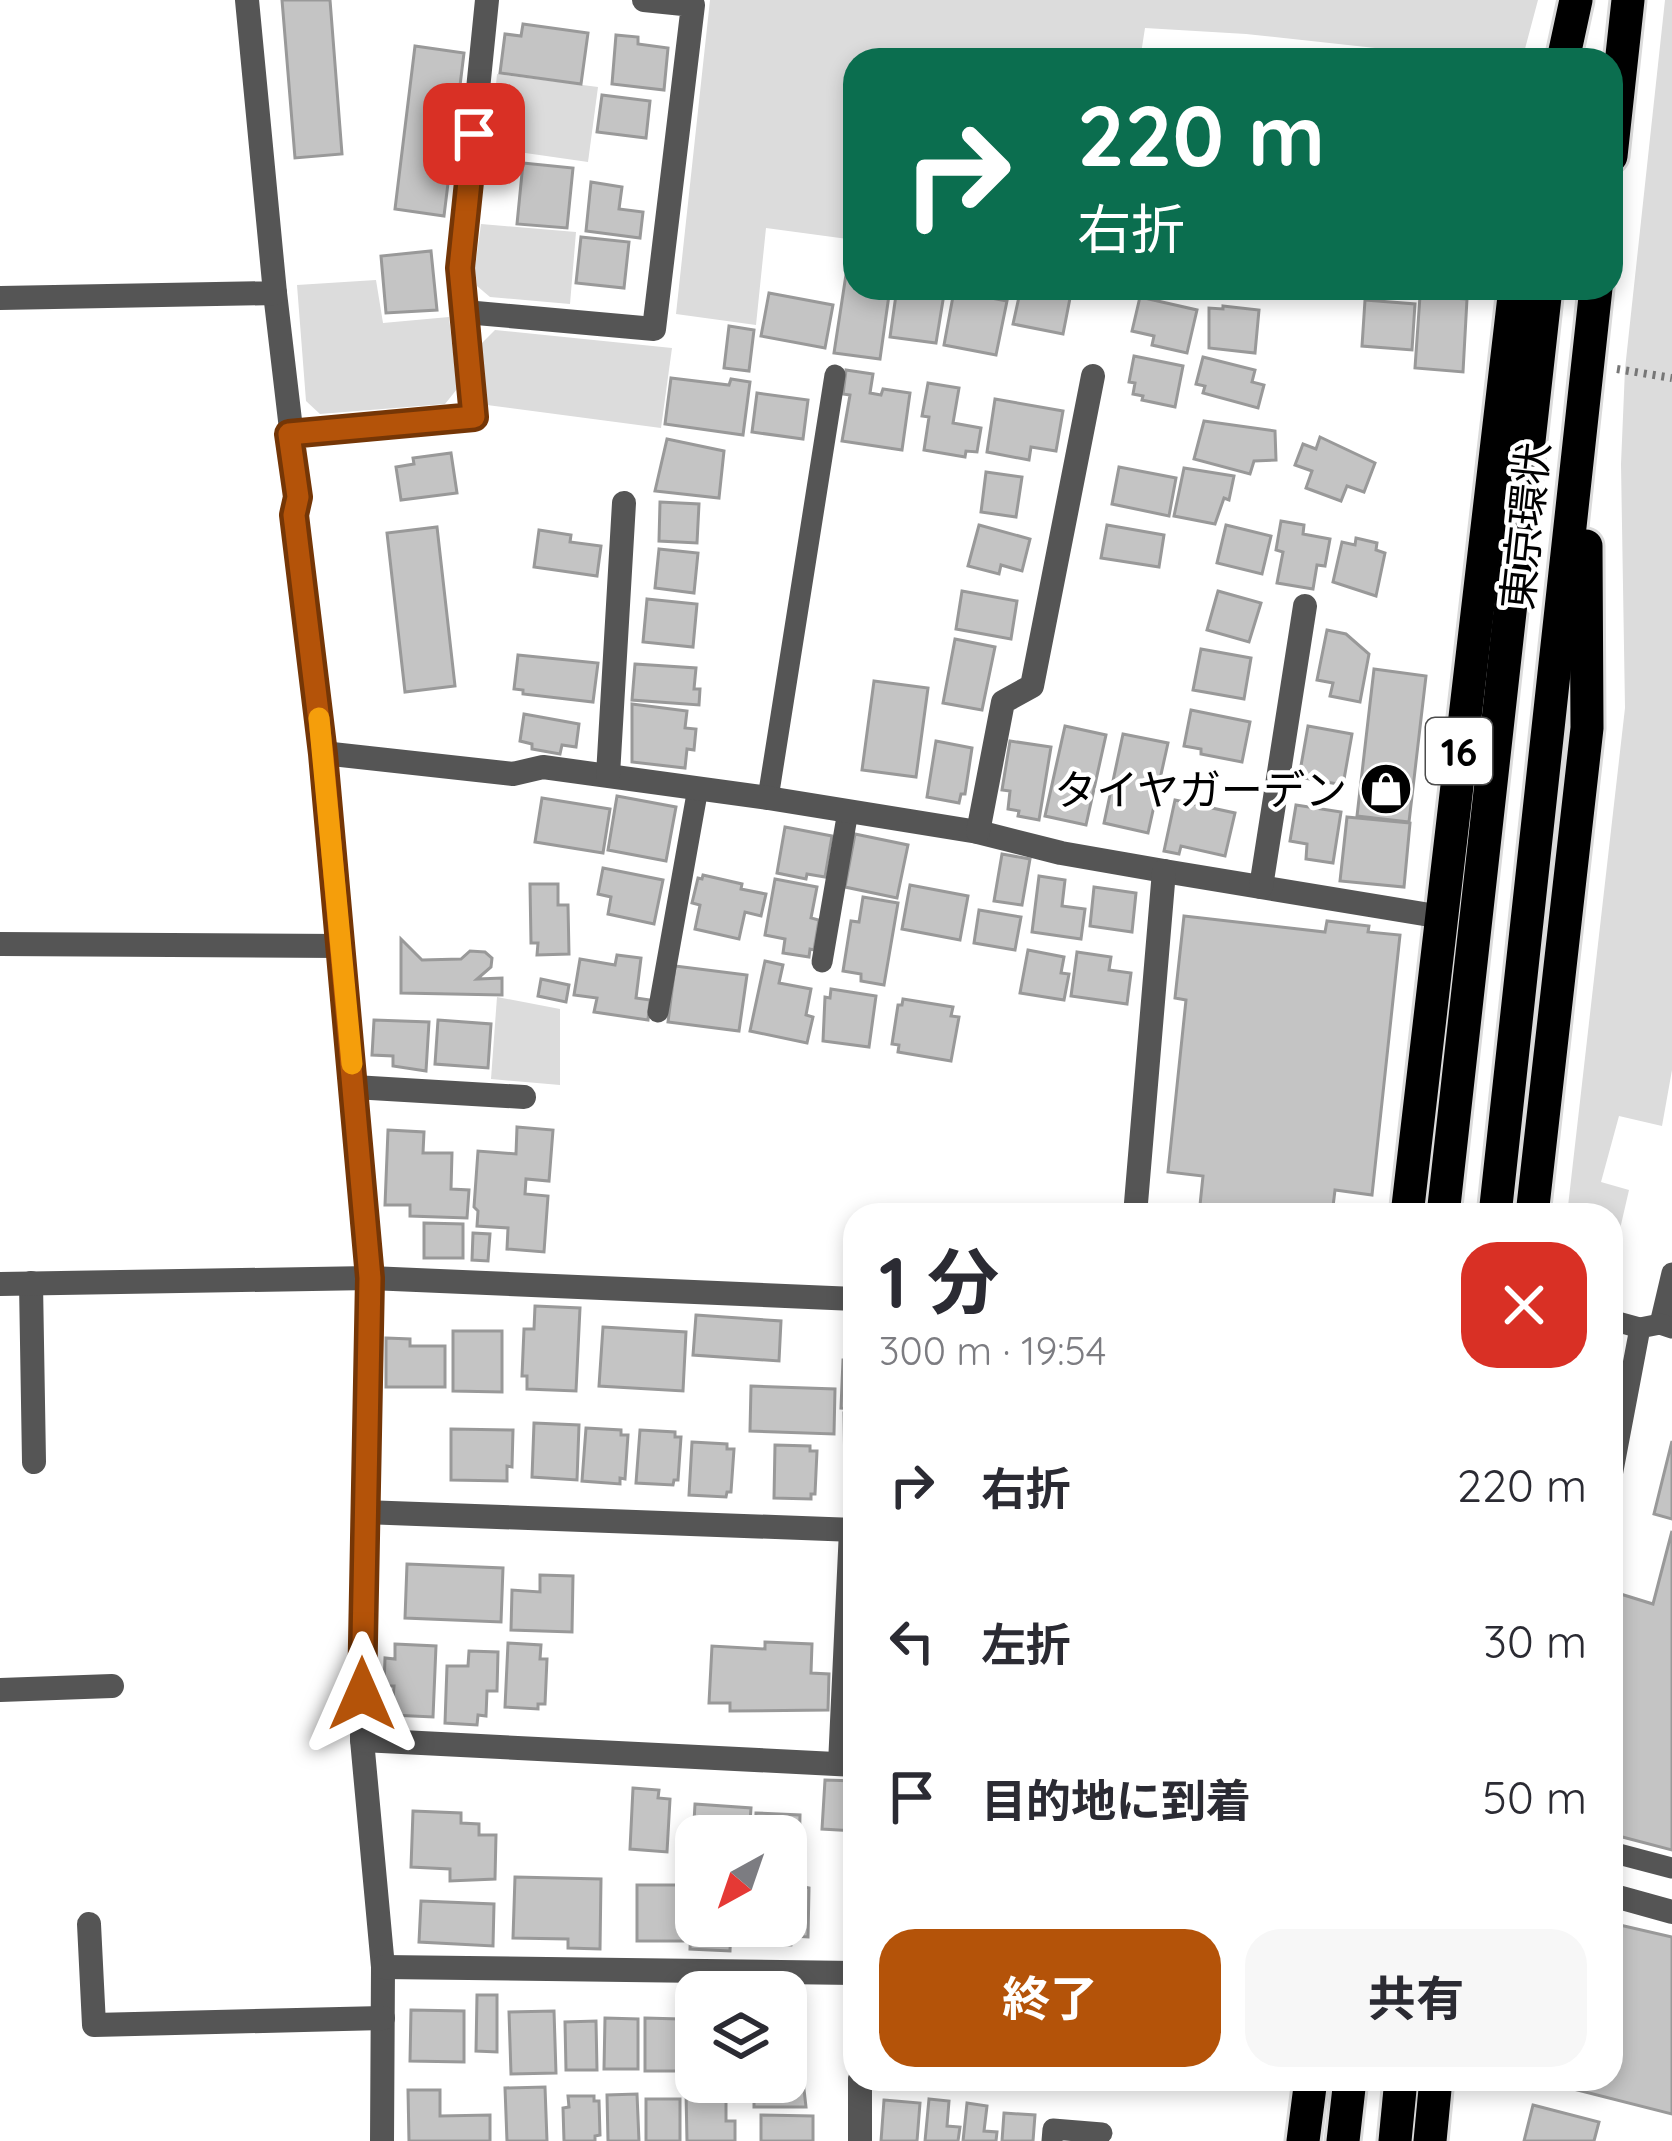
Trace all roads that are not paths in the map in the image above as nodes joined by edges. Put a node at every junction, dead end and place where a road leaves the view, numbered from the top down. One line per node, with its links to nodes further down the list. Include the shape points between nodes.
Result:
1 (247, 0): 8 (street)
2 (487, 0): 13 (street, via 460,268)
3 (644, 0): 13 (street, via 693,5 654,329)
4 (1578, 0): 6 (highway)
5 (1628, 0): 7 (highway)
6 (1569, 48)
7 (1623, 48)
8 (275, 293): 9 (street); 17 (street)
9 (0, 298)
10 (1514, 300): 28 (highway, 16)
11 (1545, 300): 37 (highway, 東京環状 / 16)
12 (1595, 300): 16 (highway, 東京環状 / 16)
13 (465, 312): 17 (street, via 474,417)
14 (835, 375): 23 (lane)
15 (1093, 376): 25 (street, via 1032,686 1003,702)
16 (1585, 388): 38 (highway, 東京環状 / 16); 39 (highway, 16, via 1587,728)
17 (289, 434): 20 (street)
18 (624, 502): 21 (street)
19 (1305, 606): 27 (street)
20 (323, 754): 21 (street); 30 (street)
21 (608, 775): 22 (street)
22 (698, 788): 23 (street); 32 (lane)
23 (768, 798): 24 (street)
24 (848, 812): 25 (street); 31 (lane)
25 (978, 832): 26 (street)
26 (1164, 871): 27 (street); 35 (street)
27 (1262, 887): 28 (street)
28 (1442, 917): 36 (highway, 16)
29 (0, 944): 30 (street)
30 (341, 946): 33 (street)
31 (822, 962)
32 (658, 1012)
33 (354, 1087): 34 (street); 41 (street)
34 (524, 1097)
35 (1136, 1203)
36 (1408, 1203)
37 (1444, 1203)
38 (1496, 1203)
39 (1533, 1203)
40 (1672, 1274): 46 (lane)
41 (370, 1278): 42 (street); 44 (street); 49 (street)
42 (31, 1283): 43 (street); 48 (street)
43 (0, 1284)
44 (843, 1298)
45 (1623, 1322): 46 (lane)
46 (1657, 1327): 47 (lane)
47 (1623, 1441)
48 (34, 1462)
49 (363, 1511): 50 (street); 53 (street)
50 (843, 1530)
51 (112, 1686): 52 (street)
52 (0, 1690)
53 (362, 1740): 54 (street); 60 (street)
54 (843, 1764)
55 (1623, 1855): 56 (lane)
56 (1672, 1868)
57 (1623, 1898): 58 (street)
58 (1672, 1912)
59 (89, 1924): 62 (street, via 94,2025)
60 (383, 1967): 61 (street); 62 (street)
61 (843, 1973)
62 (382, 2018): 69 (street)
63 (860, 2091): 70 (street)
64 (1309, 2091): 72 (highway)
65 (1349, 2091): 73 (highway)
66 (1400, 2091): 74 (highway)
67 (1435, 2091): 75 (highway)
68 (1102, 2134): 71 (lane, via 1053,2129)
69 (382, 2141)
70 (860, 2141)
71 (1052, 2141)
72 (1303, 2141)
73 (1343, 2141)
74 (1394, 2141)
75 (1430, 2141)

